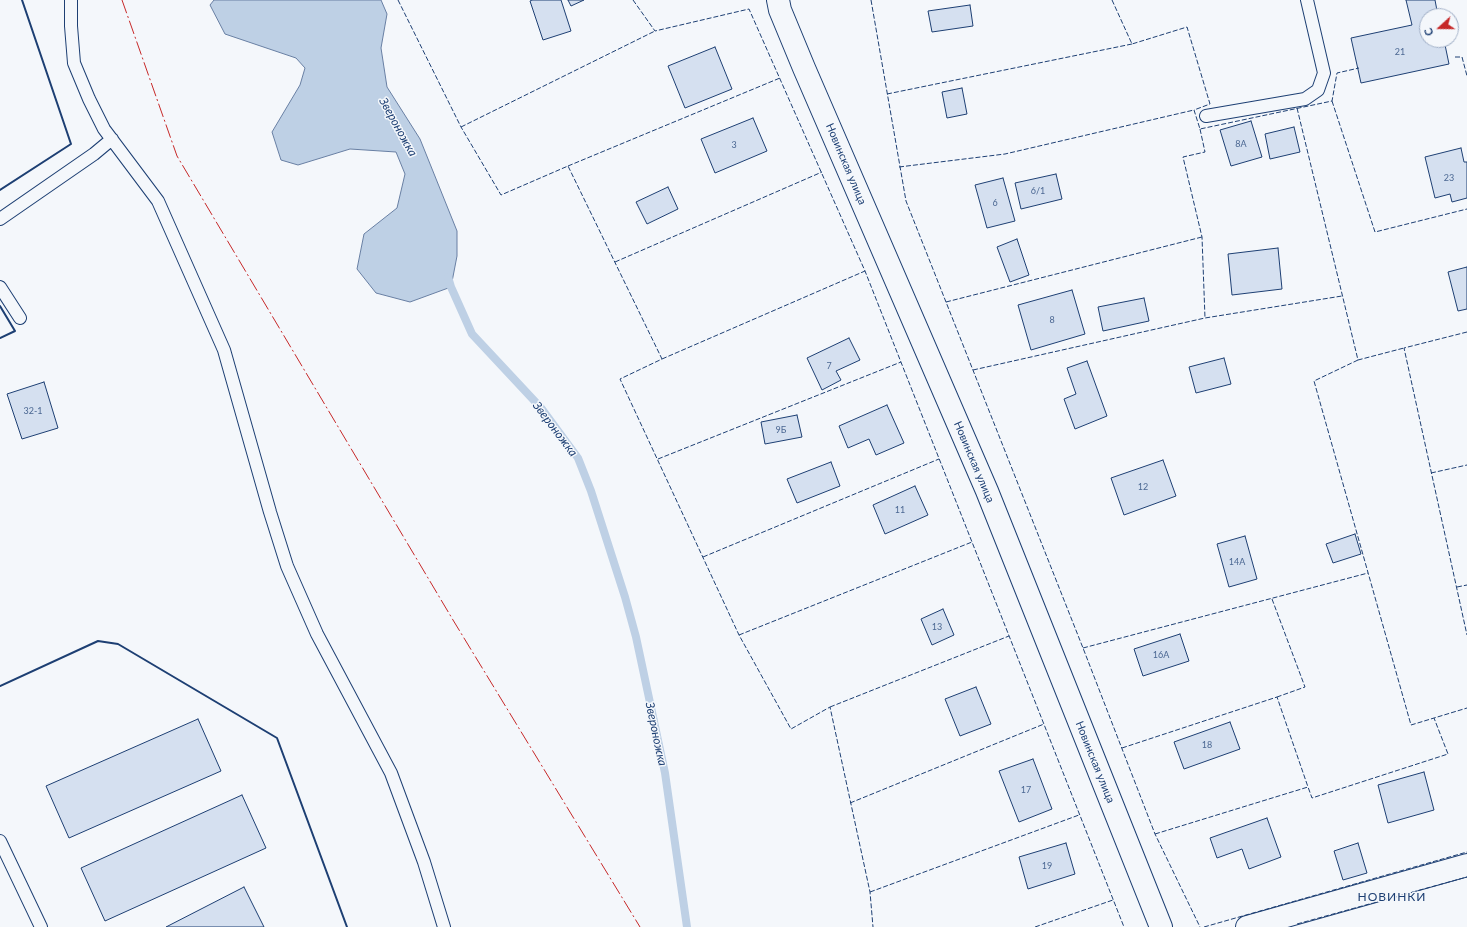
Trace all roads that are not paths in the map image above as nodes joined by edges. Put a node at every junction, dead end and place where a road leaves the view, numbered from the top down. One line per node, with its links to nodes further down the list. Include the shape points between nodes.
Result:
1 (71, 0): 5 (lane, via 74,63 104,129)
2 (778, 0): 13 (street, Новинская улица, via 804,68 987,491)
3 (1307, 0): 4 (lane, via 1324,74 1318,90 1305,99)
4 (1206, 116)
5 (112, 138): 6 (lane, via 94,154); 12 (lane, via 158,201 224,350 287,566 317,634 391,773 424,862)
6 (0, 219)
7 (0, 287): 8 (lane)
8 (20, 318)
9 (0, 841): 11 (lane)
10 (1467, 865): 14 (street)
11 (41, 927)
12 (444, 927)
13 (1161, 927)
14 (1247, 927)

